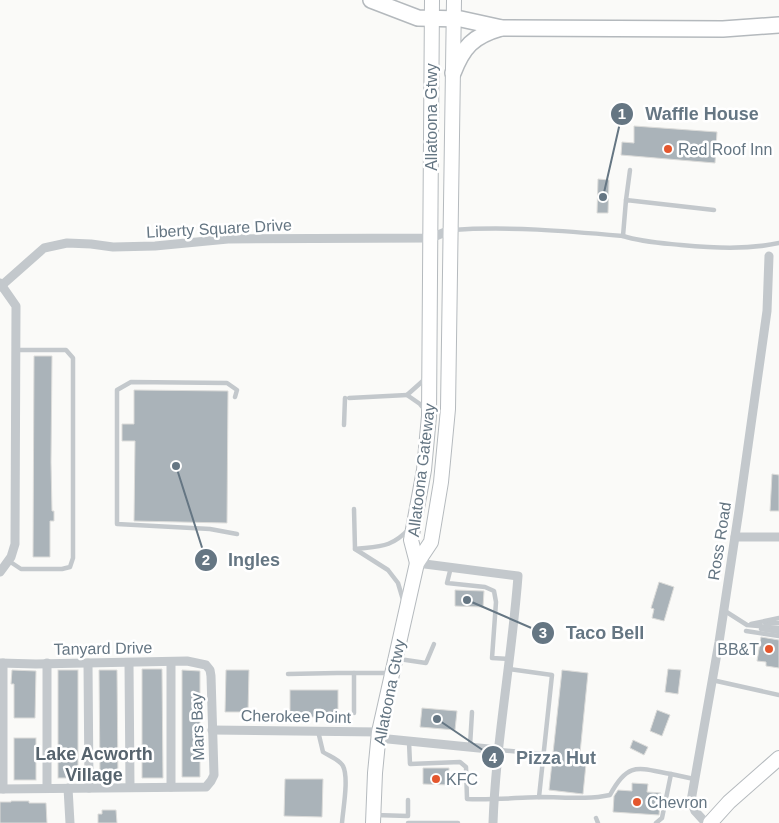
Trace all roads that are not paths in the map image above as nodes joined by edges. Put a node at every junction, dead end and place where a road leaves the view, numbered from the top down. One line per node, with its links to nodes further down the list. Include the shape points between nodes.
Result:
1 (371, 0): 5 (highway, via 418,18)
2 (432, 0): 5 (main road, Allatoona Gtwy)
3 (454, 0): 4 (main road)
4 (454, 18): 5 (highway); 7 (highway); 8 (main road)
5 (432, 19): 12 (main road, Allatoona Gtwy)
6 (779, 25): 7 (highway, via 723,30)
7 (502, 28): 8 (highway, via 469,44)
8 (453, 73): 13 (main road)
9 (630, 170): 10 (lane)
10 (626, 200): 11 (lane); 14 (lane)
11 (714, 210)
12 (431, 215): 15 (main road, Allatoona Gateway)
13 (450, 230): 14 (lane, via 488,227); 15 (street, Liberty Square Drive); 32 (main road, Allatoona Gateway, via 448,409 441,482 431,542)
14 (623, 236): 16 (lane, via 650,242 721,247)
15 (431, 238): 18 (street, Liberty Square Drive, via 228,239 113,247 67,242 44,248); 20 (main road, Allatoona Gateway)
16 (779, 243)
17 (769, 256): 28 (street, Ross Road, via 767,311)
18 (1, 285): 19 (street, Liberty Square Drive, via 16,306)
19 (16, 350): 31 (street, Liberty Square Drive, via 15,544); 31 (lane, via 66,350 73,358 73,558 70,567 62,569 20,569)
20 (430, 372): 21 (lane); 23 (main road, Allatoona Gateway)
21 (408, 395): 23 (lane); 24 (lane, via 347,398)
22 (235, 398): 27 (lane, via 237,390 227,383 131,382 117,390 117,524 210,529)
23 (429, 417): 26 (main road, Allatoona Gateway)
24 (344, 425)
25 (354, 509): 30 (lane)
26 (414, 523): 30 (lane, via 389,545); 32 (main road, Allatoona Gateway, via 411,540)
27 (237, 534)
28 (736, 537): 29 (street); 36 (street, Ross Road)
29 (779, 537)
30 (355, 549): 35 (lane, via 388,570 398,584)
31 (8, 561): 34 (street, Liberty Square Drive)
32 (417, 563): 33 (street); 35 (main road, Allatoona Gtwy)
33 (451, 567): 44 (lane, via 447,583 485,586 494,591 492,658); 44 (street, via 518,576)
34 (1, 571)
35 (406, 610): 43 (main road, Allatoona Gtwy)
36 (724, 610): 39 (lane); 55 (street, Ross Road)
37 (779, 618): 39 (lane)
38 (779, 623): 39 (lane)
39 (747, 628): 40 (lane); 41 (lane)
40 (779, 630)
41 (779, 636)
42 (434, 644): 43 (lane, via 426,663)
43 (395, 658): 53 (main road, Allatoona Gtwy)
44 (510, 659): 51 (street)
45 (171, 662): 49 (street, Tanyard Drive); 50 (street, Tanyard Drive); 70 (street)
46 (1, 663): 47 (street, Tanyard Drive); 74 (street)
47 (47, 663): 48 (street, Tanyard Drive); 71 (street)
48 (88, 663): 49 (street, Tanyard Drive); 73 (street)
49 (129, 663): 69 (street)
50 (206, 664): 59 (street, Mars Bay, via 211,676)
51 (509, 669): 64 (street); 65 (lane, via 552,675)
52 (354, 673): 53 (lane); 54 (lane); 58 (lane)
53 (391, 673): 61 (main road, Allatoona Gtwy)
54 (288, 674)
55 (712, 680): 56 (lane); 68 (street, Ross Road)
56 (779, 694)
57 (472, 712): 63 (lane)
58 (354, 713)
59 (212, 730): 60 (street, Cherokee Point); 70 (street, Mars Bay, via 214,775 211,781 206,786)
60 (318, 731): 61 (street, Cherokee Point); 80 (lane, via 323,752 343,767)
61 (379, 735): 62 (street, Cherokee Point); 78 (main road, Allatoona Gtwy)
62 (410, 742): 63 (street, Cherokee Point); 77 (lane, via 410,764 460,762 468,773 467,799)
63 (470, 748): 64 (street, Cherokee Point)
64 (499, 750): 65 (lane); 77 (street)
65 (543, 754): 75 (lane)
66 (779, 758): 86 (main road)
67 (672, 774): 68 (lane); 75 (lane, via 636,770 624,773 610,795 592,799); 84 (lane, via 662,818)
68 (694, 779): 85 (street, Ross Road, via 691,800 695,811)
69 (130, 787): 70 (street); 73 (street)
70 (171, 787)
71 (46, 788): 72 (street); 74 (street)
72 (68, 788): 73 (street); 79 (street)
73 (89, 788)
74 (1, 789)
75 (539, 797): 77 (lane)
76 (408, 800): 78 (lane, via 408,816)
77 (494, 800): 83 (street)
78 (373, 819)
79 (70, 823)
80 (342, 823)
81 (408, 823): 82 (lane)
82 (458, 823)
83 (493, 823)
84 (656, 823)
85 (706, 823)
86 (710, 823)

